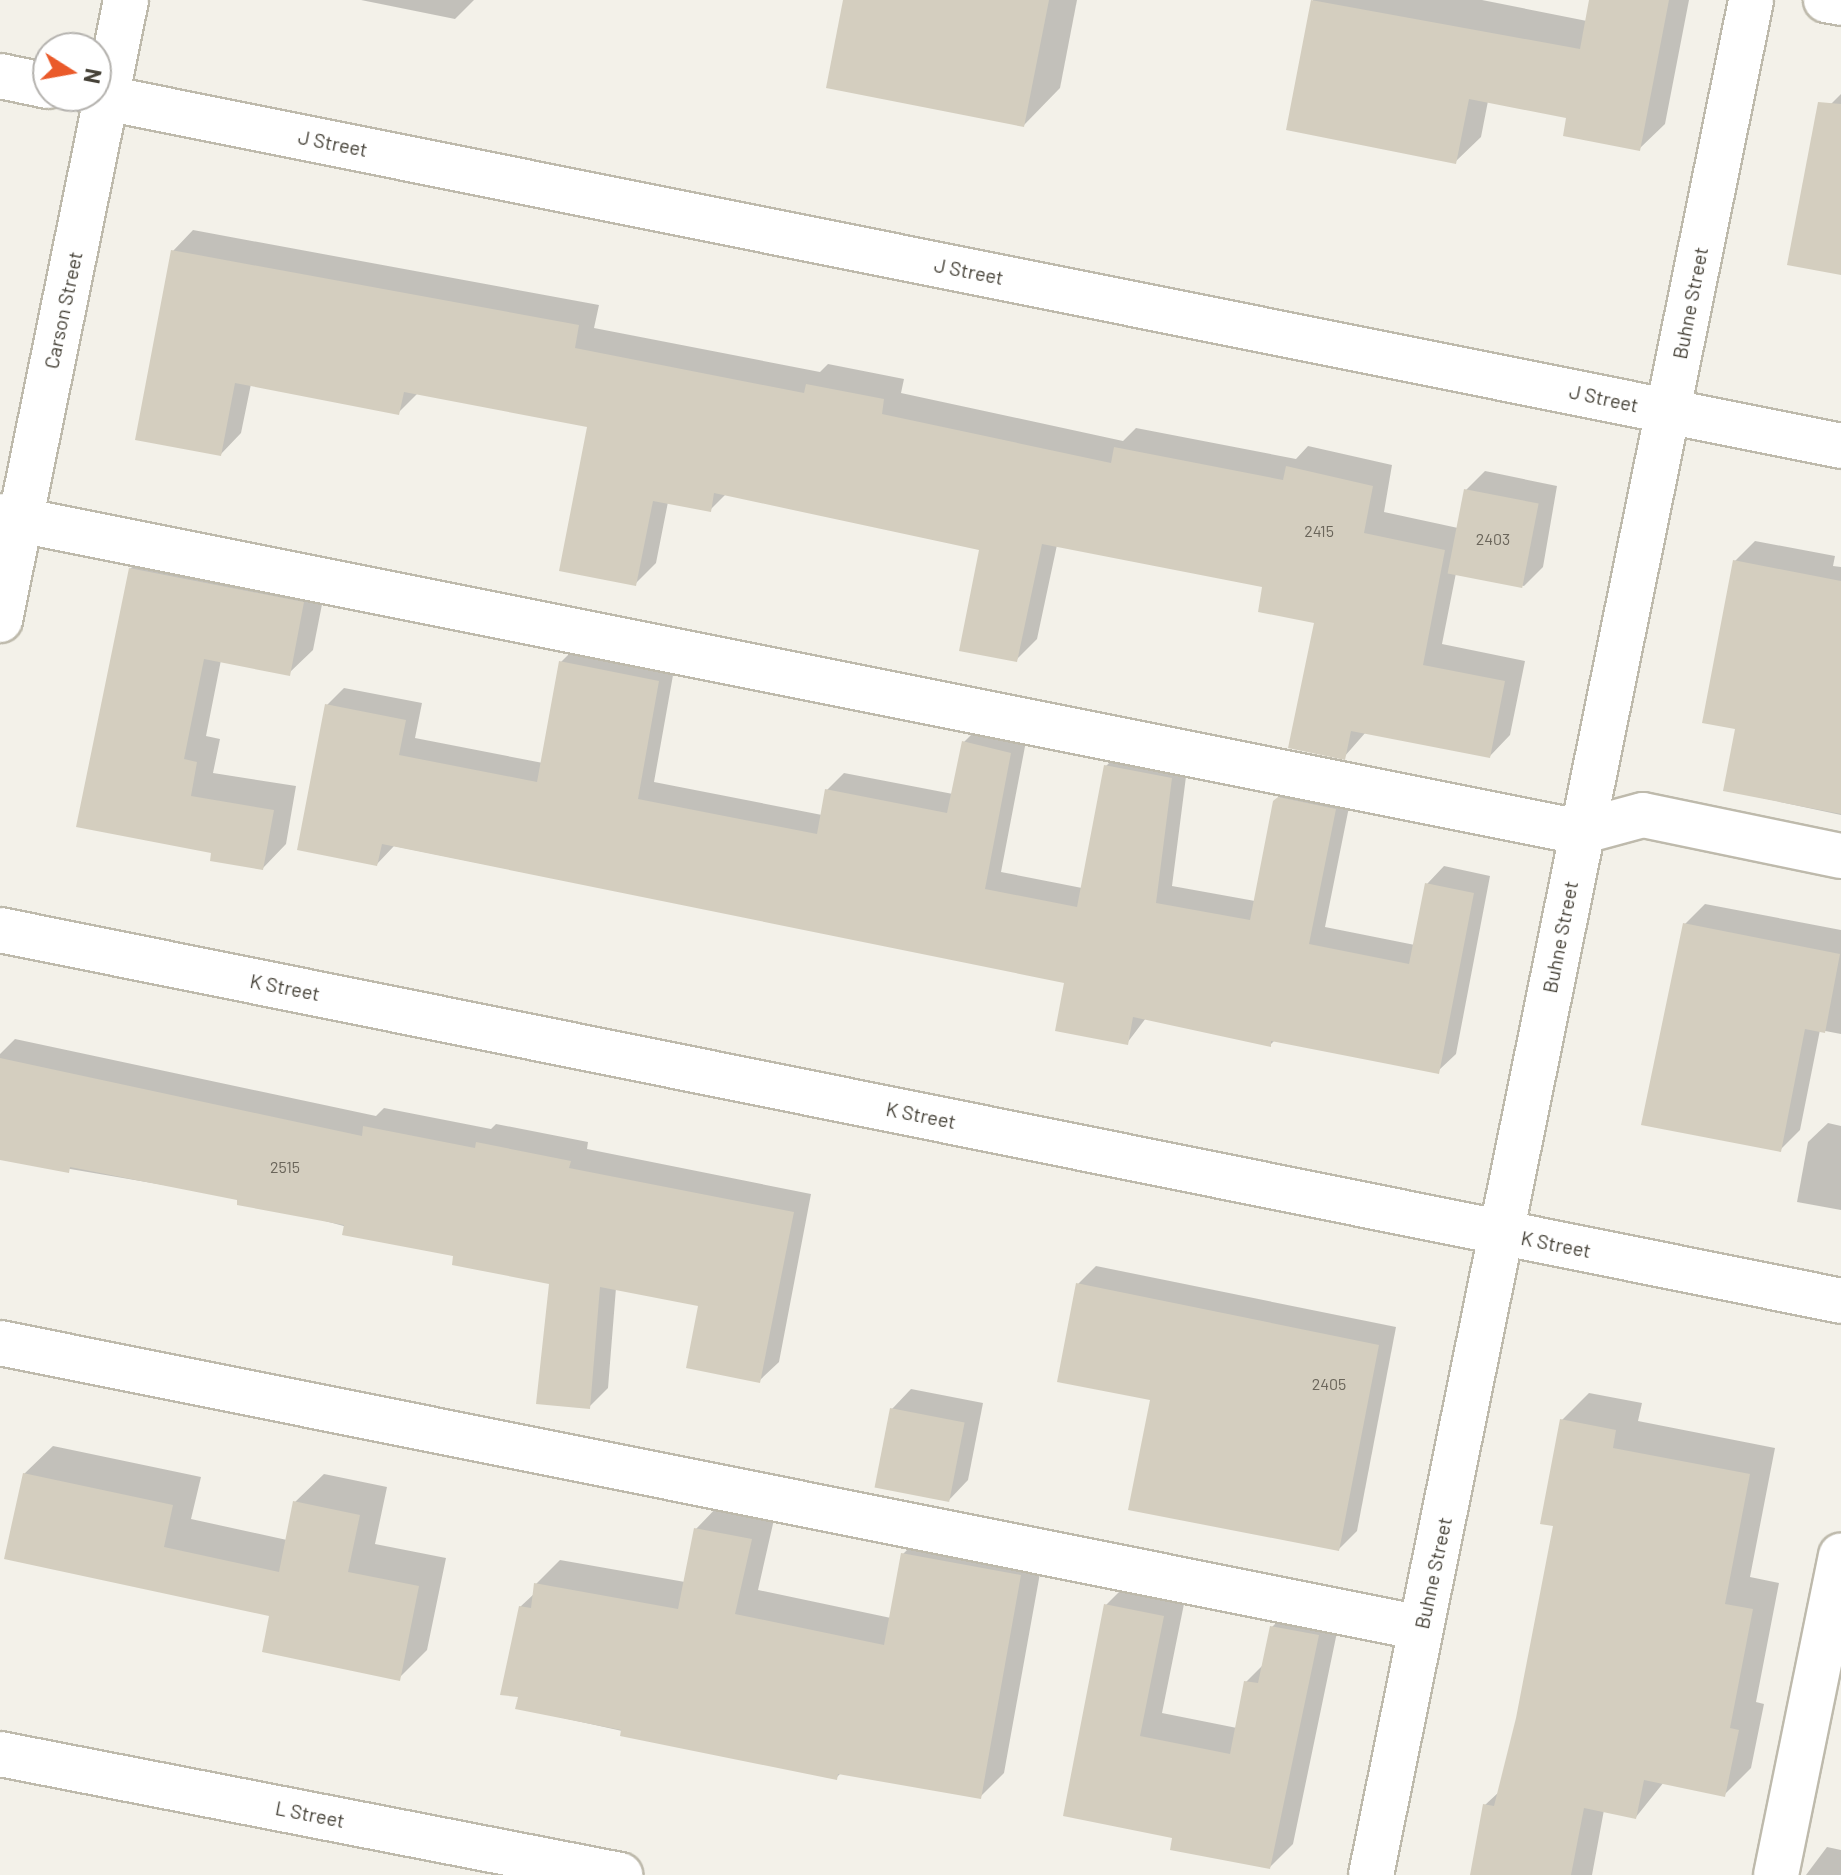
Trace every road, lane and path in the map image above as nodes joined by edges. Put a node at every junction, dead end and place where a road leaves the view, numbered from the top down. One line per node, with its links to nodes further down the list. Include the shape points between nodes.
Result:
1 (126, 0): 5 (street, Carson Street)
2 (1751, 0): 10 (street, Buhne Street)
3 (1826, 0): 4 (street)
4 (1841, 3)
5 (112, 54)
6 (0, 76): 7 (street)
7 (32, 83)
8 (112, 99): 10 (street, J Street)
9 (98, 112): 12 (street, Carson Street)
10 (1668, 412): 11 (street, J Street); 14 (street, Buhne Street)
11 (1841, 446)
12 (10, 518): 13 (street, Carson Street); 14 (street)
13 (0, 620)
14 (1580, 832): 15 (street, via 1643,815); 17 (street, Buhne Street)
15 (1841, 856)
16 (0, 930): 17 (street, K Street)
17 (1502, 1234): 18 (street, K Street); 21 (street, Buhne Street)
18 (1841, 1301)
19 (0, 1343): 21 (street)
20 (1841, 1556): 25 (street)
21 (1421, 1628): 24 (street, Buhne Street)
22 (0, 1754): 23 (street, L Street)
23 (620, 1875)
24 (1371, 1875)
25 (1776, 1875)

